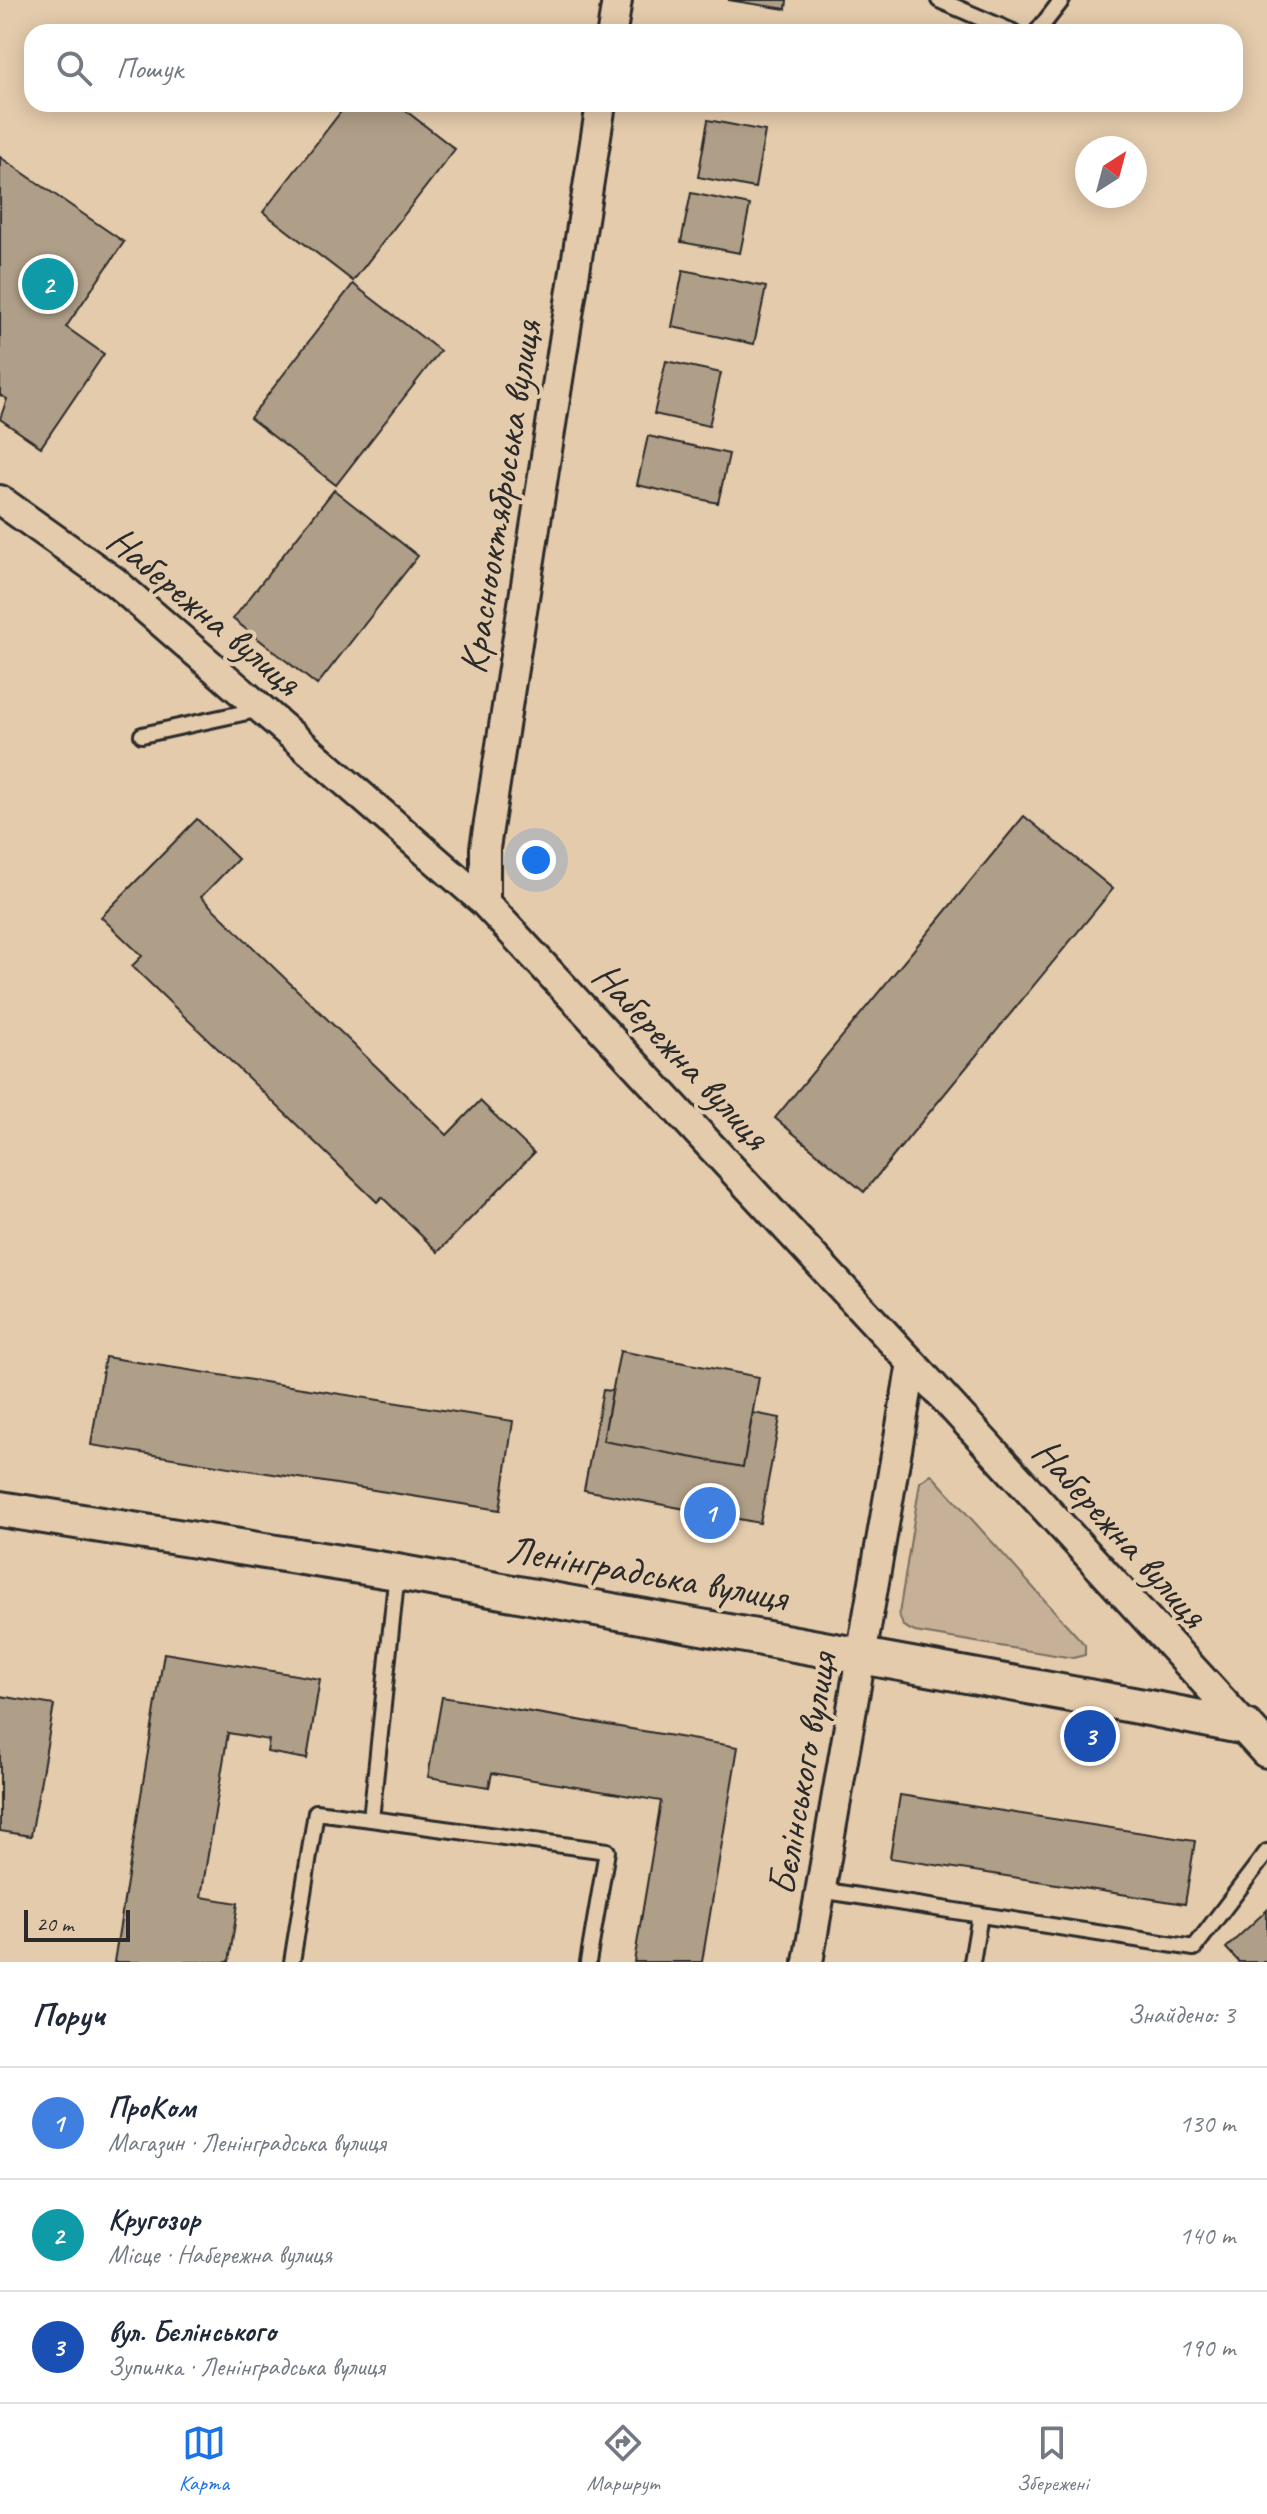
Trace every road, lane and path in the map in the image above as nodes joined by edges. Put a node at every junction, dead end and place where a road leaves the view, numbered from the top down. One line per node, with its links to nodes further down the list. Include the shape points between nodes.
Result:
1 (617, 0): 4 (street)
2 (939, 0): 5 (lane)
3 (1062, 0): 6 (lane)
4 (613, 24)
5 (994, 24)
6 (1043, 24)
7 (600, 112): 11 (street, Краснооктябрьська вулиця, via 485,848)
8 (0, 500): 9 (street, Набережна вулиця, via 115,582)
9 (261, 709): 10 (lane); 11 (street, Набережна вулиця)
10 (142, 735)
11 (485, 903): 12 (street, Набережна вулиця)
12 (912, 1363): 15 (street, Бєлінського вулиця); 16 (street, Набережна вулиця)
13 (0, 1509): 14 (street, Ленінградська вулиця)
14 (397, 1572): 15 (street, Ленінградська вулиця); 17 (lane)
15 (863, 1656): 16 (street, Ленінградська вулиця); 19 (street, Бєлінського вулиця)
16 (1256, 1739)
17 (371, 1819): 21 (lane, via 316,1812); 22 (lane, via 607,1851)
18 (1267, 1852): 20 (lane, via 1194,1948)
19 (820, 1890): 20 (lane); 23 (street, Бєлінського вулиця)
20 (980, 1915): 24 (lane)
21 (292, 1962)
22 (588, 1962)
23 (808, 1962)
24 (972, 1962)

